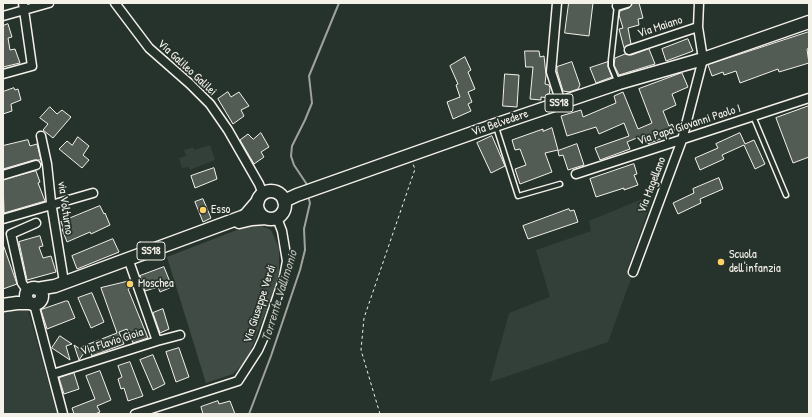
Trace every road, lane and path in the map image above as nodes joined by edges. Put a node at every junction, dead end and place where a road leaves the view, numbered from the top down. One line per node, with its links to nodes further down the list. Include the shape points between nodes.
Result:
1 (49, 3): 7 (street)
2 (115, 3): 29 (street, Via Galileo Galilei, via 149,48 210,104 259,184)
3 (557, 3): 16 (street, via 551,72)
4 (627, 3): 6 (street)
5 (698, 3): 10 (street)
6 (617, 5): 14 (lane, via 611,66)
7 (24, 6): 8 (street); 13 (street, via 32,66)
8 (3, 16)
9 (809, 22): 12 (main road, Via Belvedere / SS18)
10 (698, 27): 11 (street, Via Maiano); 12 (street)
11 (629, 50)
12 (703, 59): 14 (main road, Via Belvedere / SS18); 20 (street, Via Magellano)
13 (3, 74)
14 (619, 84): 16 (main road, Via Belvedere / SS18)
15 (809, 98): 17 (street, Via Papa Giovanni Paolo I)
16 (561, 103): 18 (main road, Via Belvedere / SS18)
17 (753, 116): 20 (street, Via Papa Giovanni Paolo I); 28 (lane)
18 (495, 125): 21 (main road, Via Belvedere / SS18); 26 (lane, via 518,196)
19 (41, 136): 22 (street, via Volturno)
20 (682, 140): 24 (street, Via Papa Giovanni Paolo I); 36 (street, Via Magellano)
21 (410, 155): 30 (main road, Via Belvedere / SS18); 45 (path, via 415,169 364,318 361,350)
22 (47, 164): 23 (lane); 31 (street, via Volturno)
23 (36, 165): 25 (street)
24 (576, 174)
25 (3, 175)
26 (560, 184)
27 (93, 193): 31 (street)
28 (786, 195)
29 (261, 197): 30 (main road, via 276,192); 32 (main road, via 258,209 260,214); 37 (main road, SS18, via 242,218)
30 (284, 201): 32 (main road, via 281,215)
31 (52, 206): 33 (street); 37 (street, via Volturno)
32 (272, 218): 35 (main road, SS18, via 246,220); 44 (street, Via Giuseppe Verdi, via 282,231 287,261 284,277 258,350 238,381)
33 (3, 219)
34 (36, 223): 38 (street, via 11,234 22,283)
35 (130, 264): 38 (main road, SS18, via 45,296); 41 (street)
36 (633, 272)
37 (64, 282): 38 (main road, SS18, via 47,288)
38 (33, 297): 39 (main road, SS18); 42 (street)
39 (3, 305)
40 (180, 335): 41 (street, Via Flavio Gioia)
41 (157, 341): 42 (street, Via Flavio Gioia)
42 (53, 374): 43 (street)
43 (63, 414)
44 (135, 414)
45 (380, 414)

